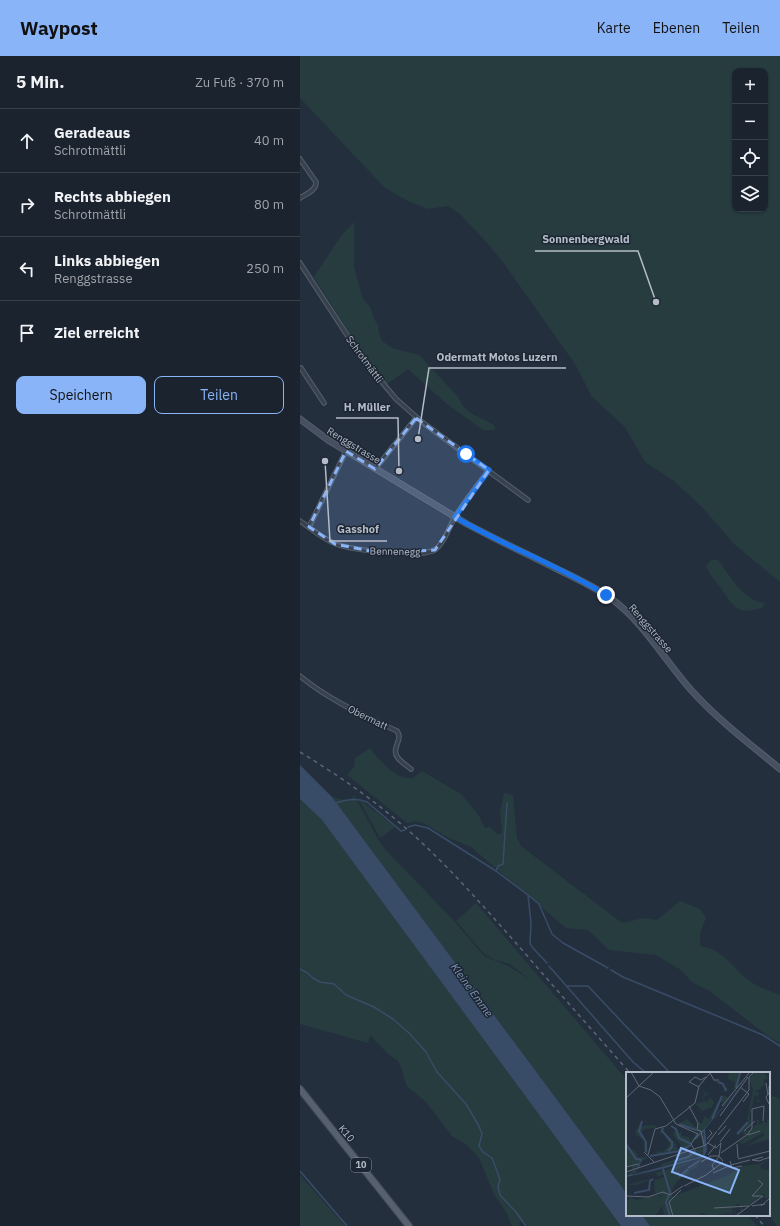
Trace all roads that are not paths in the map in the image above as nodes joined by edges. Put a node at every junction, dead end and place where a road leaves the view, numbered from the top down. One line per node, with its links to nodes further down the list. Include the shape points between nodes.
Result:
1 (300, 159): 2 (street, via 316,182 314,188)
2 (300, 198)
3 (300, 263): 6 (street, Schrotmättli, via 362,358 396,399)
4 (300, 368): 5 (street)
5 (324, 403)
6 (416, 418): 9 (street); 10 (street, Schrotmättli)
7 (300, 419): 8 (main road, Renggstrasse, via 318,434)
8 (346, 451): 9 (main road, Renggstrasse); 14 (street)
9 (375, 469): 12 (main road, Renggstrasse)
10 (489, 470): 11 (street, Schrotmättli); 12 (street)
11 (528, 500)
12 (455, 517): 14 (street, Bennenegg, via 439,546 426,552 381,552 345,547 328,540); 17 (main road, Renggstrasse, via 588,584 612,600 646,632 698,697)
13 (300, 521): 14 (street, Bennenegg)
14 (309, 527)
15 (300, 676): 16 (street, Obermatt, via 314,688 352,710 397,731 399,741 395,753 398,759)
16 (411, 769)
17 (780, 769)
18 (300, 1089): 19 (main road, K10 / 10)
19 (409, 1226)

